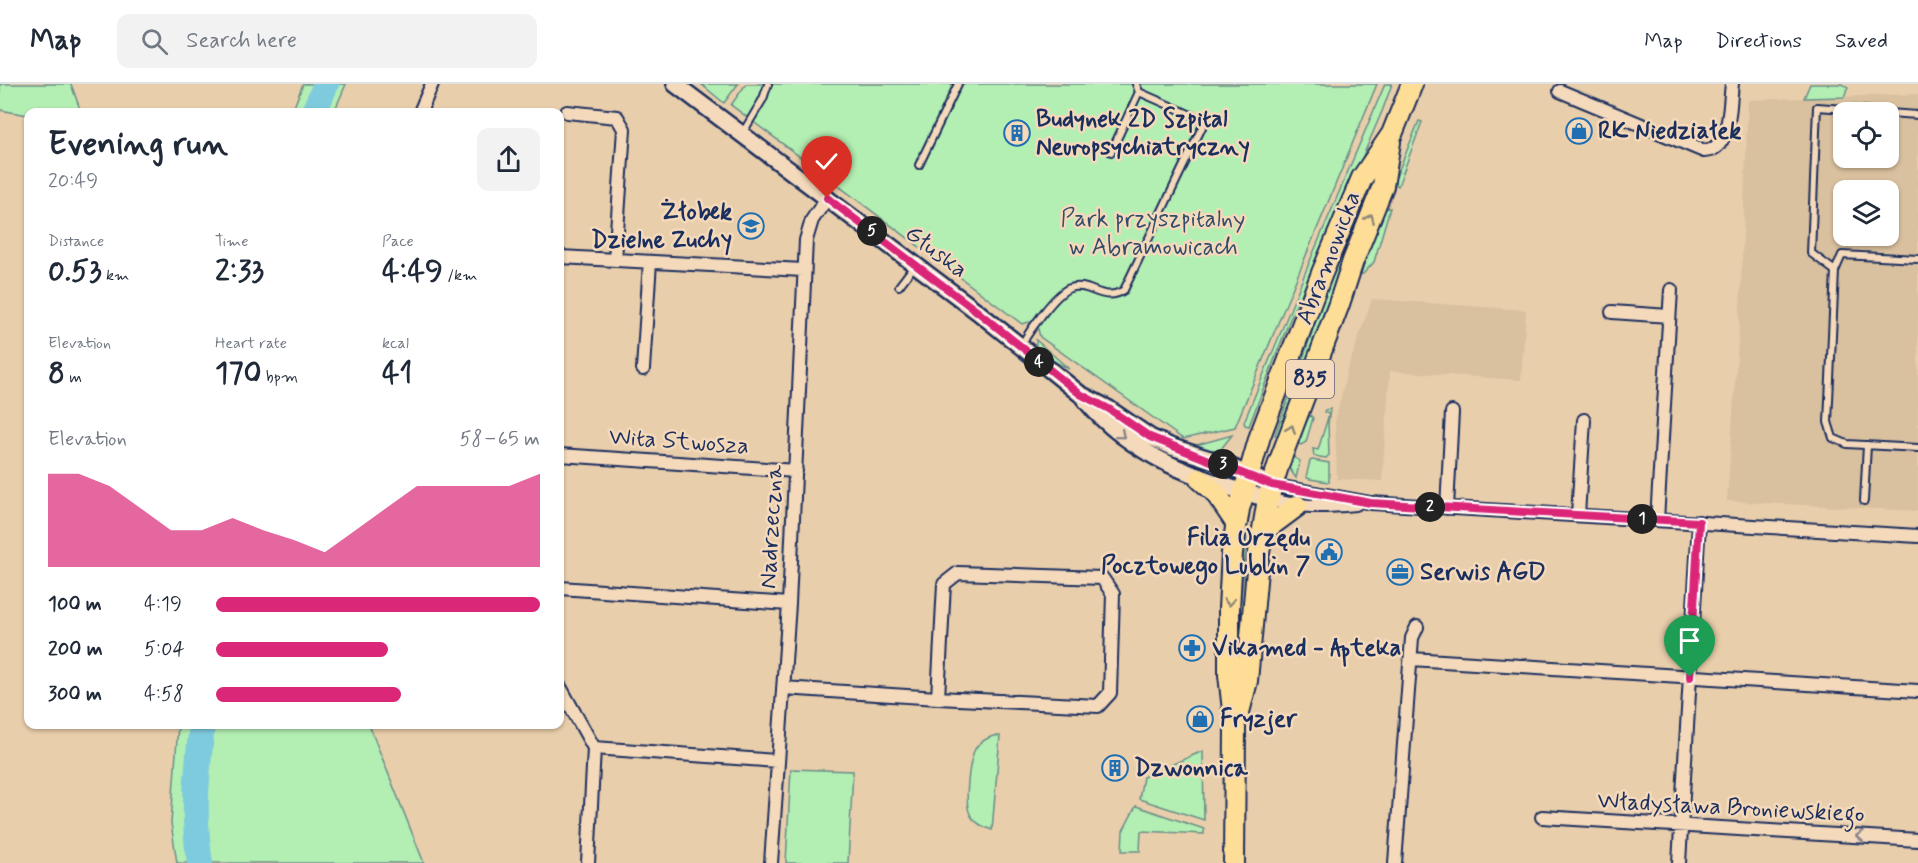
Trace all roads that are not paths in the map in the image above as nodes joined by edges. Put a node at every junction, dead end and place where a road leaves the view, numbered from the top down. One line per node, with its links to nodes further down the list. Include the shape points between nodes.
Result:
1 (432, 84): 10 (street)
2 (675, 84): 15 (street, Głuska)
3 (768, 84): 15 (lane)
4 (958, 84): 18 (lane)
5 (1136, 84): 9 (lane)
6 (1412, 84): 16 (main road, Abramowicka / 835)
7 (1732, 84): 8 (street, via 1725,138 1712,151 1704,152)
8 (1560, 91)
9 (1139, 92): 17 (lane); 31 (lane, via 1205,121 1124,290 1110,295 1068,288)
10 (422, 108)
11 (1833, 108): 26 (lane, via 1817,107 1811,253)
12 (567, 112): 22 (street, via 616,117 624,129)
13 (1899, 113): 14 (lane)
14 (1918, 115)
15 (742, 134): 19 (street, Głuska)
16 (1392, 134): 41 (main road, Abramowicka / 835, via 1362,178 1344,220); 42 (main road, Abramowicka / 835, one-way to 16, via 1383,186)
17 (1111, 152)
18 (919, 165)
19 (827, 198): 24 (street, Głuska); 25 (street, Nadrzeczna, via 809,225)
20 (564, 257): 22 (street)
21 (1918, 259): 26 (lane, via 1842,255)
22 (615, 260): 23 (street)
23 (650, 262): 25 (street); 32 (street)
24 (916, 264): 27 (lane); 31 (street, Głuska)
25 (803, 270): 39 (street, Nadrzeczna)
26 (1835, 271): 36 (lane, via 1828,422 1833,438 1847,444)
27 (899, 286)
28 (1671, 290): 30 (street)
29 (1612, 312): 30 (street)
30 (1669, 316): 48 (street)
31 (1020, 346): 33 (street, Głuska)
32 (643, 369)
33 (1080, 394): 40 (street, Głuska, one-way to 40, via 1106,423 1140,450); 41 (street, Głuska, via 1150,437)
34 (1452, 412): 46 (street)
35 (1584, 420): 47 (street)
36 (1867, 445): 37 (lane); 43 (lane)
37 (1918, 448)
38 (564, 455): 39 (street, Wita Stwosza)
39 (796, 471): 54 (street, Nadrzeczna)
40 (1200, 479): 41 (street, Głuska); 50 (main road, via 1215,492)
41 (1245, 483): 42 (street); 50 (main road, 835)
42 (1270, 492): 44 (street); 45 (street); 51 (main road, 835)
43 (1864, 501)
44 (1371, 503): 45 (street); 46 (street)
45 (1297, 506): 51 (main road)
46 (1447, 508): 47 (street)
47 (1578, 515): 48 (street)
48 (1657, 520): 49 (street)
49 (1699, 522): 52 (street); 57 (street)
50 (1236, 523): 62 (main road, 835, one-way to 62, via 1230,575 1228,675)
51 (1262, 532): 62 (main road, 835, via 1247,681)
52 (1918, 536)
53 (564, 588): 54 (street)
54 (789, 604): 58 (street, Nadrzeczna)
55 (1417, 627): 56 (street)
56 (1411, 659): 57 (street); 71 (street)
57 (1690, 677): 59 (street); 66 (street)
58 (783, 688): 61 (street); 64 (street, Nadrzeczna)
59 (1918, 691)
60 (564, 694): 63 (street)
61 (938, 698): 61 (street, via 944,584 958,573 1102,578 1113,594 1110,693 1098,706)
62 (1235, 728): 70 (main road, 835)
63 (594, 748): 64 (street); 68 (street)
64 (777, 761): 69 (street, Nadrzeczna)
65 (1542, 817): 66 (street, Władysława Broniewskiego)
66 (1682, 826): 67 (street, Władysława Broniewskiego, one-way to 66); 72 (street)
67 (1918, 840)
68 (588, 863)
69 (771, 863)
70 (1234, 863)
71 (1395, 863)
72 (1679, 863)

